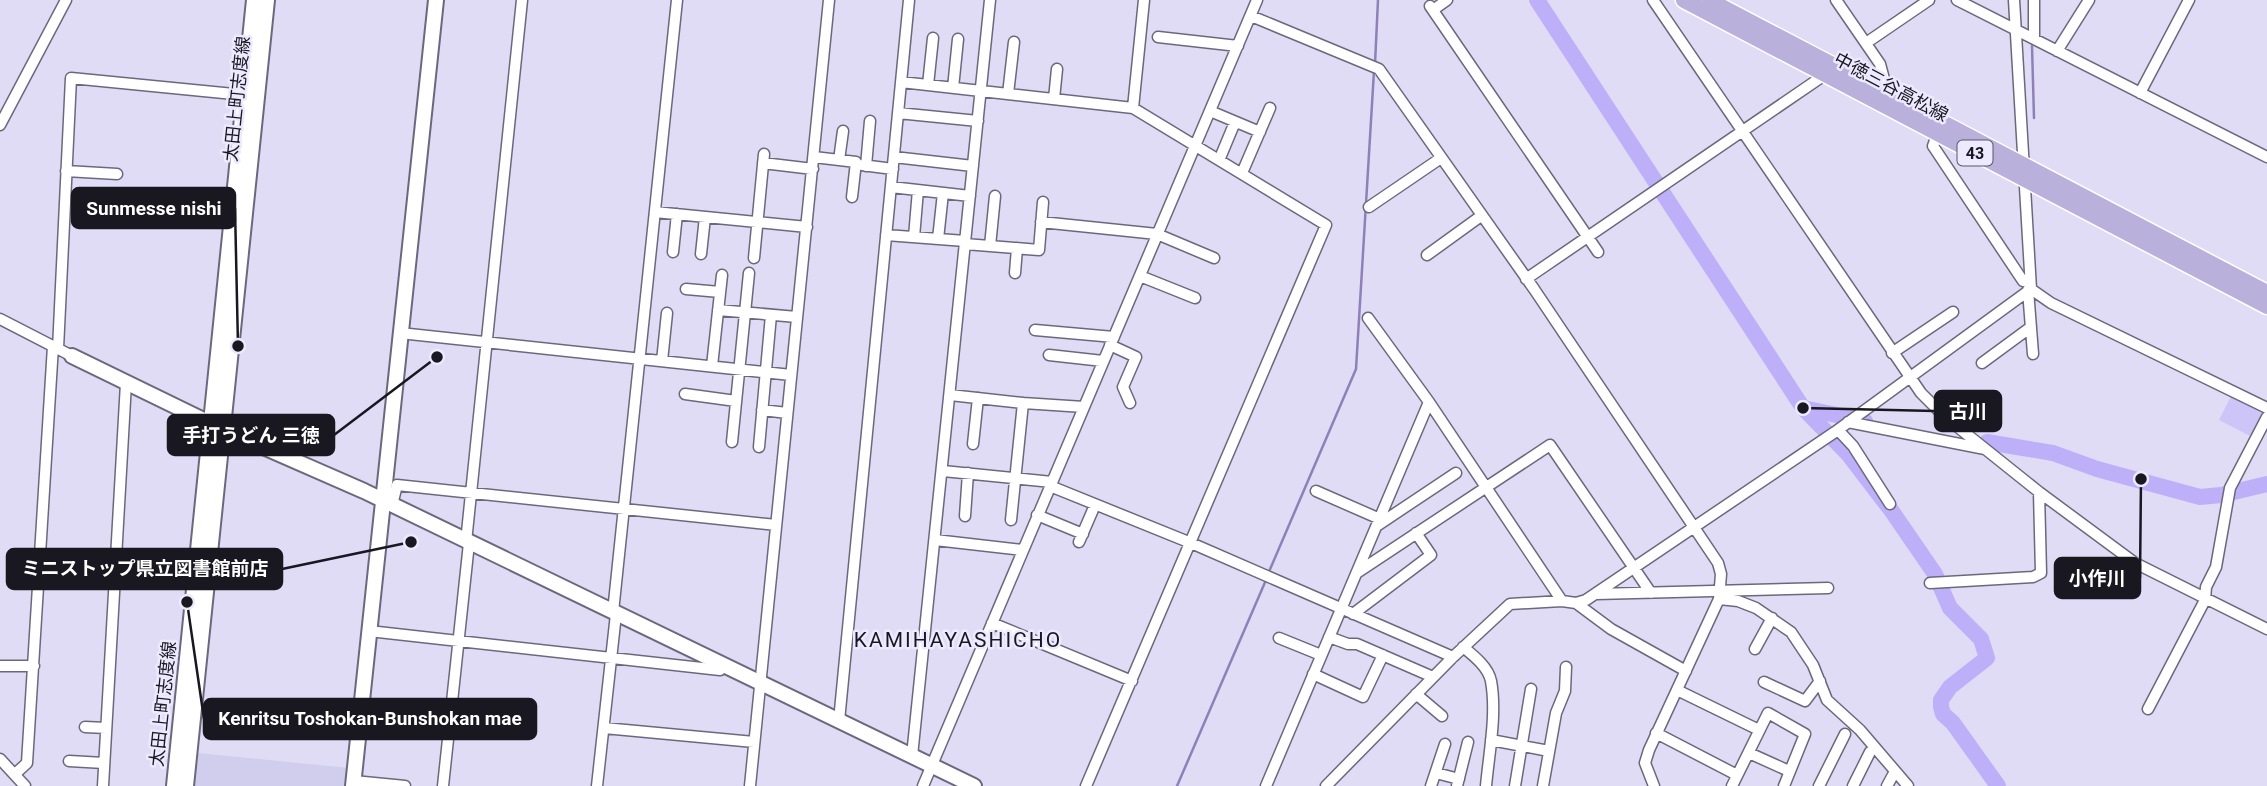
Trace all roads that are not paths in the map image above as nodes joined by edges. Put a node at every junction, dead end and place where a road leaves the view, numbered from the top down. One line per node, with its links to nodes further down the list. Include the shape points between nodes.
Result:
1 (66, 0): 51 (street)
2 (254, 0): 42 (street, 太田上町志度線)
3 (267, 0): 153 (street, 太田上町志度線)
4 (436, 0): 122 (street)
5 (522, 0): 124 (street)
6 (677, 0): 79 (street)
7 (829, 0): 57 (street)
8 (909, 0): 35 (street)
9 (990, 0): 38 (street)
10 (1144, 0): 44 (street)
11 (1258, 0): 23 (street)
12 (1447, 0): 89 (street, via 1432,8)
13 (1653, 0): 55 (street)
14 (1684, 0): 34 (main road, 中徳三谷高松線 / 43)
15 (1707, 0): 34 (main road, 中徳三谷高松線 / 43)
16 (1836, 0): 30 (street)
17 (1928, 0): 30 (street)
18 (1957, 0): 24 (street)
19 (2014, 0): 24 (street)
20 (2034, 0): 28 (street)
21 (2089, 0): 32 (street)
22 (2189, 0): 39 (street)
23 (1251, 16): 31 (street); 61 (street, via 1373,67)
24 (2015, 30): 28 (street); 68 (street)
25 (1158, 37): 31 (street)
26 (933, 38): 36 (street)
27 (958, 39): 37 (street)
28 (2034, 39): 32 (street)
29 (1014, 42): 40 (street)
30 (1866, 43): 41 (street, via 1884,79)
31 (1238, 46): 46 (street)
32 (2057, 51): 39 (street)
33 (1056, 69): 43 (street)
34 (1830, 71): 41 (main road, 中徳三谷高松線 / 43); 55 (street)
35 (901, 82): 36 (street); 47 (street)
36 (928, 85): 37 (street)
37 (953, 88): 38 (street)
38 (980, 91): 40 (street); 49 (street)
39 (2140, 93): 59 (street)
40 (1008, 94): 43 (street)
41 (1876, 94): 52 (main road, 中徳三谷高松線 / 43)
42 (244, 95): 67 (street, via 71,78); 153 (street, 太田上町志度線)
43 (1054, 99): 44 (street)
44 (1133, 108): 56 (street)
45 (1270, 108): 54 (street)
46 (1210, 111): 50 (street); 56 (street)
47 (898, 113): 49 (street); 58 (street)
48 (870, 121): 63 (street)
49 (978, 121): 64 (street)
50 (1235, 122): 54 (street); 60 (street)
51 (0, 125)
52 (1940, 128): 68 (main road, 中徳三谷高松線 / 43); 105 (street, via 1933,146)
53 (843, 131): 62 (street)
54 (1260, 132): 69 (street)
55 (1741, 132): 89 (street); 126 (street)
56 (1196, 144): 60 (street); 86 (street)
57 (814, 157): 62 (street); 65 (street)
58 (894, 157): 64 (street); 66 (street)
59 (2267, 157)
60 (1220, 158): 69 (street)
61 (1441, 158): 78 (street); 81 (street)
62 (839, 160): 63 (street)
63 (861, 165): 66 (street); 76 (street)
64 (973, 166): 74 (street)
65 (813, 169): 83 (street, via 763,158); 85 (street)
66 (893, 169): 71 (street)
67 (66, 171): 70 (street); 125 (street)
68 (2022, 171): 105 (street); 107 (main road, 中徳三谷高松線 / 43)
69 (1242, 173): 181 (street, via 1326,225)
70 (117, 174)
71 (891, 187): 72 (street); 87 (street)
72 (918, 190): 73 (street); 88 (street)
73 (943, 193): 74 (street); 90 (street)
74 (970, 196): 91 (street)
75 (995, 196): 92 (street)
76 (852, 197)
77 (1043, 202): 84 (street)
78 (1369, 207)
79 (655, 212): 80 (street); 130 (street)
80 (677, 214): 82 (street); 94 (street)
81 (1481, 216): 97 (street); 104 (street)
82 (705, 217): 83 (street); 96 (street)
83 (757, 222): 85 (street); 98 (street)
84 (1041, 222): 86 (street); 93 (street, via 1039,250)
85 (807, 227): 117 (street)
86 (1157, 234): 99 (street); 103 (street)
87 (886, 235): 88 (street); 225 (street)
88 (914, 237): 90 (street)
89 (1589, 238): 95 (street); 104 (street)
90 (938, 239): 91 (street)
91 (965, 243): 92 (street); 141 (street)
92 (990, 246): 93 (street)
93 (1017, 248): 101 (street)
94 (673, 252)
95 (1598, 252)
96 (701, 254)
97 (1427, 255)
98 (754, 258)
99 (1214, 258)
100 (750, 273): 113 (street)
101 (1015, 273)
102 (722, 275): 108 (street)
103 (1140, 275): 110 (street, via 1182,287); 123 (street)
104 (1529, 284): 177 (street)
105 (2030, 287): 120 (street); 138 (street); 148 (street, via 2051,303)
106 (686, 289): 108 (street)
107 (2241, 291): 109 (main road, 中徳三谷高松線 / 43); 111 (main road, 中徳三谷高松線 / 43)
108 (720, 292): 112 (street)
109 (2267, 293)
110 (1195, 298)
111 (2267, 306)
112 (718, 310): 113 (street); 134 (street)
113 (745, 312): 116 (street); 135 (street)
114 (1953, 312): 126 (street)
115 (667, 313): 131 (street)
116 (771, 315): 117 (street); 136 (street)
117 (797, 317): 137 (street)
118 (1368, 318): 144 (street)
119 (0, 319): 125 (street)
120 (2031, 327): 127 (street); 133 (street)
121 (1035, 330): 123 (street)
122 (400, 333): 124 (street); 168 (street)
123 (1112, 341): 132 (street); 146 (street, via 1136,357 1124,387)
124 (488, 344): 130 (street); 165 (street)
125 (56, 348): 129 (street); 211 (street)
126 (1892, 353): 138 (street)
127 (2033, 354)
128 (1049, 355): 132 (street)
129 (72, 356): 139 (street)
130 (639, 358): 131 (street); 171 (street)
131 (662, 361): 134 (street)
132 (1103, 361): 147 (street)
133 (1982, 363)
134 (712, 366): 135 (street)
135 (739, 368): 136 (street); 143 (street)
136 (766, 372): 137 (street); 149 (street)
137 (792, 375): 150 (street)
138 (1910, 378): 152 (street); 158 (street, via 1944,416)
139 (126, 383): 153 (street); 227 (street)
140 (685, 394): 143 (street)
141 (950, 395): 142 (street); 159 (street)
142 (978, 398): 145 (street); 156 (street)
143 (736, 401): 155 (street)
144 (1429, 402): 164 (street); 175 (street)
145 (1024, 403): 147 (street); 162 (street)
146 (1130, 403)
147 (1084, 407): 163 (street)
148 (2267, 408)
149 (762, 410): 150 (street); 157 (street)
150 (788, 413): 176 (street)
151 (2267, 416): 190 (street, via 2230,488 2216,567)
152 (1852, 419): 154 (street); 158 (street)
153 (217, 426): 168 (street); 254 (street, 太田上町志度線); 255 (street, 太田上町志度線)
154 (1837, 431): 169 (street, via 1853,446); 177 (street)
155 (732, 442)
156 (973, 444)
157 (759, 447)
158 (1986, 450): 167 (street)
159 (943, 471): 160 (street); 179 (street)
160 (968, 473): 162 (street); 173 (street)
161 (1456, 473): 175 (street)
162 (1015, 478): 163 (street); 174 (street)
163 (1051, 484): 170 (street); 172 (street)
164 (1484, 487): 178 (street); 183 (street, via 1550,445); 191 (street)
165 (472, 491): 168 (street, via 397,485); 171 (street); 180 (street)
166 (1316, 491): 175 (street)
167 (2039, 492): 185 (street, via 2041,573); 190 (street, via 2135,563)
168 (387, 502): 180 (street); 199 (street)
169 (1890, 504)
170 (1095, 505): 172 (street, via 1081,538); 181 (street)
171 (624, 509): 176 (street); 194 (street)
172 (1038, 515): 182 (street)
173 (965, 516)
174 (1011, 520)
175 (1379, 522): 184 (street)
176 (776, 525): 219 (street)
177 (1694, 528): 183 (street); 189 (street, via 1718,564)
178 (1416, 533): 184 (street); 195 (street, via 1431,555)
179 (935, 540): 182 (street); 240 (street)
180 (468, 542): 194 (street); 202 (street)
181 (1191, 543): 193 (street); 216 (street)
182 (1023, 550): 197 (street)
183 (1635, 568): 187 (street); 188 (street)
184 (1357, 572): 193 (street)
185 (1930, 583)
186 (1828, 588): 189 (street)
187 (1651, 593): 188 (street); 189 (street)
188 (1595, 594): 192 (street)
189 (1719, 596): 196 (street); 213 (street)
190 (2205, 600): 198 (street); 223 (street)
191 (1562, 601): 192 (street); 203 (street, via 1510,604)
192 (1576, 603): 213 (street, via 1611,629)
193 (1342, 610): 195 (street); 200 (street)
194 (614, 613): 208 (street); 209 (street)
195 (1353, 614): 207 (street)
196 (1772, 618): 204 (street); 217 (street, via 1805,650)
197 (992, 623): 216 (street); 244 (street)
198 (2267, 629)
199 (369, 631): 202 (street); 251 (street)
200 (1329, 637): 205 (street); 206 (street)
201 (1279, 638): 205 (street)
202 (459, 641): 208 (street); 257 (street)
203 (1463, 647): 207 (street); 232 (street, via 1491,680)
204 (1755, 649)
205 (1321, 655): 214 (street)
206 (1383, 655): 214 (street, via 1363,697); 215 (street)
207 (1453, 657): 215 (street)
208 (611, 659): 209 (street, via 720,670); 228 (street)
209 (722, 665): 219 (street)
210 (0, 666): 211 (street)
211 (34, 666): 249 (street, via 27,763)
212 (1566, 667): 237 (street, via 1565,691)
213 (1686, 671): 221 (street)
214 (1313, 674): 263 (street)
215 (1433, 677): 222 (street)
216 (1132, 681): 262 (street)
217 (1820, 681): 218 (street, via 1805,701); 274 (street, via 1827,700)
218 (1764, 682)
219 (760, 683): 225 (street); 233 (street)
220 (1531, 689): 236 (street)
221 (1677, 690): 229 (street); 230 (street)
222 (1416, 694): 224 (street); 264 (street)
223 (2148, 709)
224 (1442, 716)
225 (839, 721): 240 (street)
226 (85, 727): 227 (street)
227 (106, 728): 243 (street)
228 (604, 728): 233 (street); 258 (street)
229 (1759, 730): 239 (street); 245 (street, via 1768,713 1805,734)
230 (1656, 733): 247 (street); 269 (street, via 1645,763)
231 (1845, 734): 271 (street)
232 (1491, 740): 236 (street); 266 (street)
233 (754, 742): 259 (street)
234 (1468, 742): 250 (street)
235 (1445, 744): 246 (street)
236 (1520, 746): 237 (street); 267 (street)
237 (1549, 751): 268 (street)
238 (1870, 752): 272 (street)
239 (1749, 753): 245 (street); 247 (street)
240 (912, 756): 244 (street)
241 (0, 759): 249 (street)
242 (69, 761): 243 (street)
243 (104, 763): 253 (street)
244 (931, 765): 260 (street); 261 (street)
245 (1789, 771): 252 (street)
246 (1436, 773): 250 (street); 265 (street)
247 (1737, 775): 270 (street)
248 (1893, 775): 273 (street)
249 (20, 781)
250 (1458, 782)
251 (354, 783): 256 (street)
252 (1786, 785)
253 (103, 786)
254 (174, 786)
255 (186, 786)
256 (405, 786)
257 (443, 786)
258 (597, 786)
259 (750, 786)
260 (923, 786)
261 (974, 786)
262 (1086, 786)
263 (1266, 786)
264 (1326, 786)
265 (1431, 786)
266 (1486, 786)
267 (1514, 786)
268 (1544, 786)
269 (1654, 786)
270 (1732, 786)
271 (1819, 786)
272 (1853, 786)
273 (1887, 786)
274 (1908, 786)

